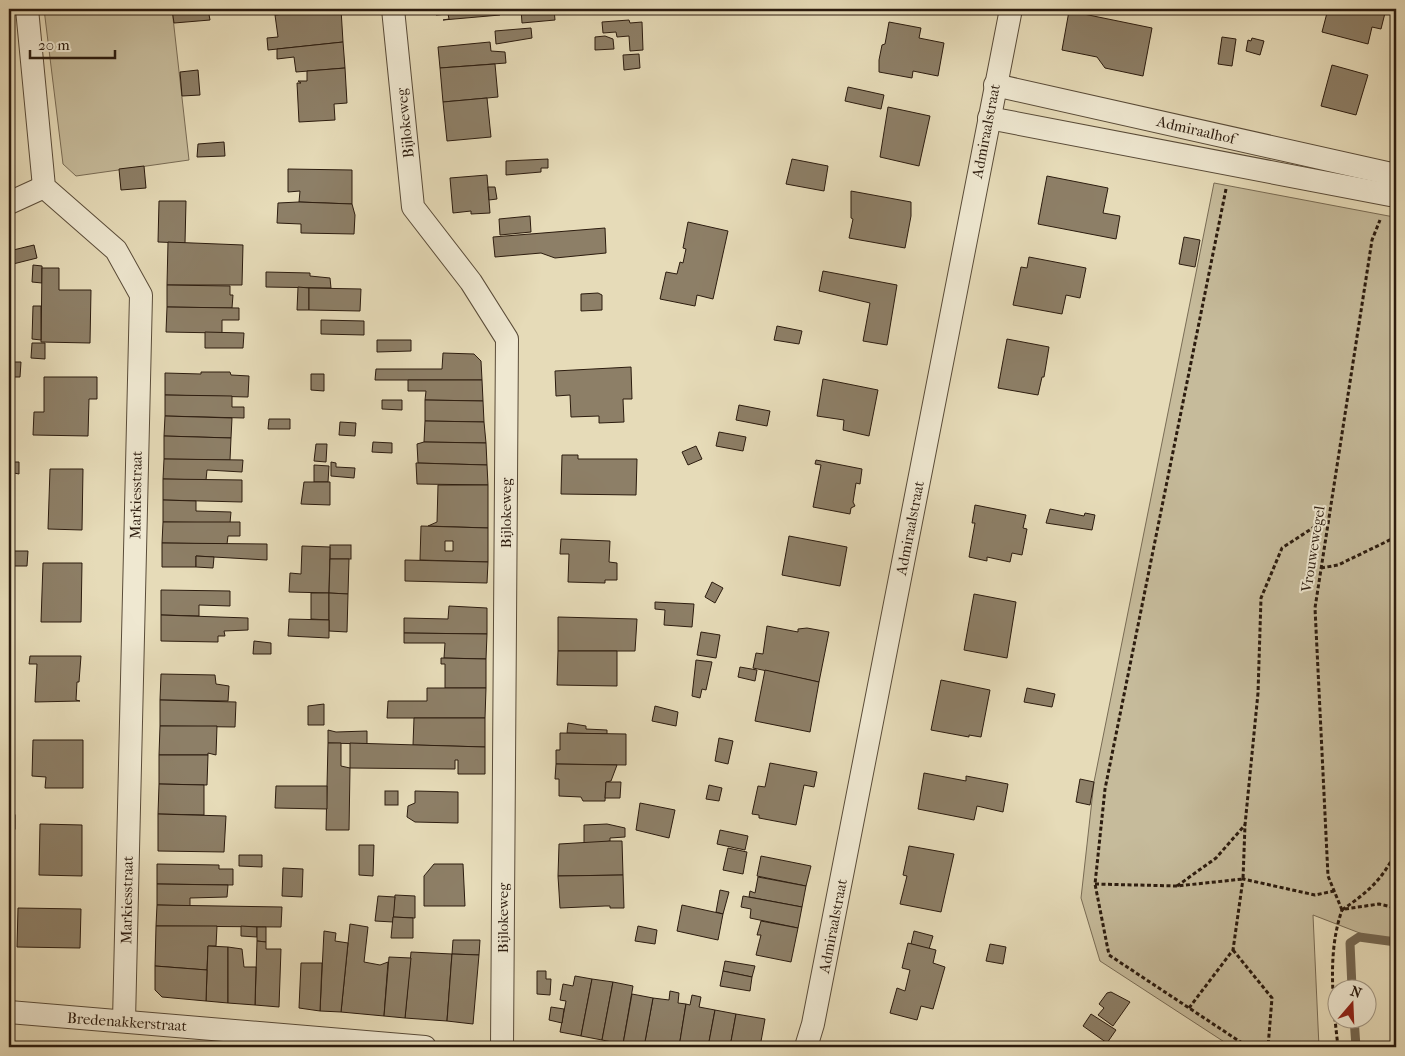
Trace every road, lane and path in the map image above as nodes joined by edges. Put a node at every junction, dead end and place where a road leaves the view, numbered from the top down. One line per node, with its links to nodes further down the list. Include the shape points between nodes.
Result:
1 (27, 9): 8 (street)
2 (393, 9): 26 (street, Bijlokeweg, via 413,207 471,282 507,339)
3 (1011, 9): 4 (street, Admiraalstraat)
4 (995, 85): 5 (street, Admiraalstraat); 7 (street, Admiraalhof)
5 (989, 118): 6 (street, Admiraalhof); 27 (street, Admiraalstraat, via 861,782)
6 (1231, 164): 7 (street, Admiraalhof); 16 (path, via 1105,789)
7 (1394, 181): 10 (path, Vrouwewegel, via 1372,240)
8 (44, 187): 9 (street); 24 (street, Markiesstraat, via 116,250 140,294)
9 (9, 203)
10 (1329, 518): 12 (path, Vrouwewegel); 13 (path, via 1282,548 1261,598 1258,693)
11 (1396, 537): 12 (path, via 1338,564)
12 (1321, 568): 18 (path, Vrouwewegel, via 1315,608 1328,876)
13 (1245, 825): 15 (path); 17 (path, via 1216,858)
14 (1396, 852): 20 (path, via 1384,876)
15 (1243, 879): 17 (path); 18 (path, via 1315,895); 21 (path)
16 (1095, 884): 17 (path); 22 (path, via 1109,955)
17 (1177, 886)
18 (1334, 891): 20 (path, Vrouwewegel)
19 (1396, 908): 20 (path, via 1379,904)
20 (1342, 910): 30 (path, via 1335,932 1332,1000)
21 (1233, 950): 22 (path); 29 (path, via 1272,998)
22 (1189, 1008): 28 (path)
23 (9, 1012): 24 (street, Bredenakkerstraat)
24 (124, 1021): 25 (street, Bredenakkerstraat)
25 (426, 1047)
26 (502, 1047)
27 (806, 1047)
28 (1248, 1047)
29 (1268, 1047)
30 (1338, 1047)

